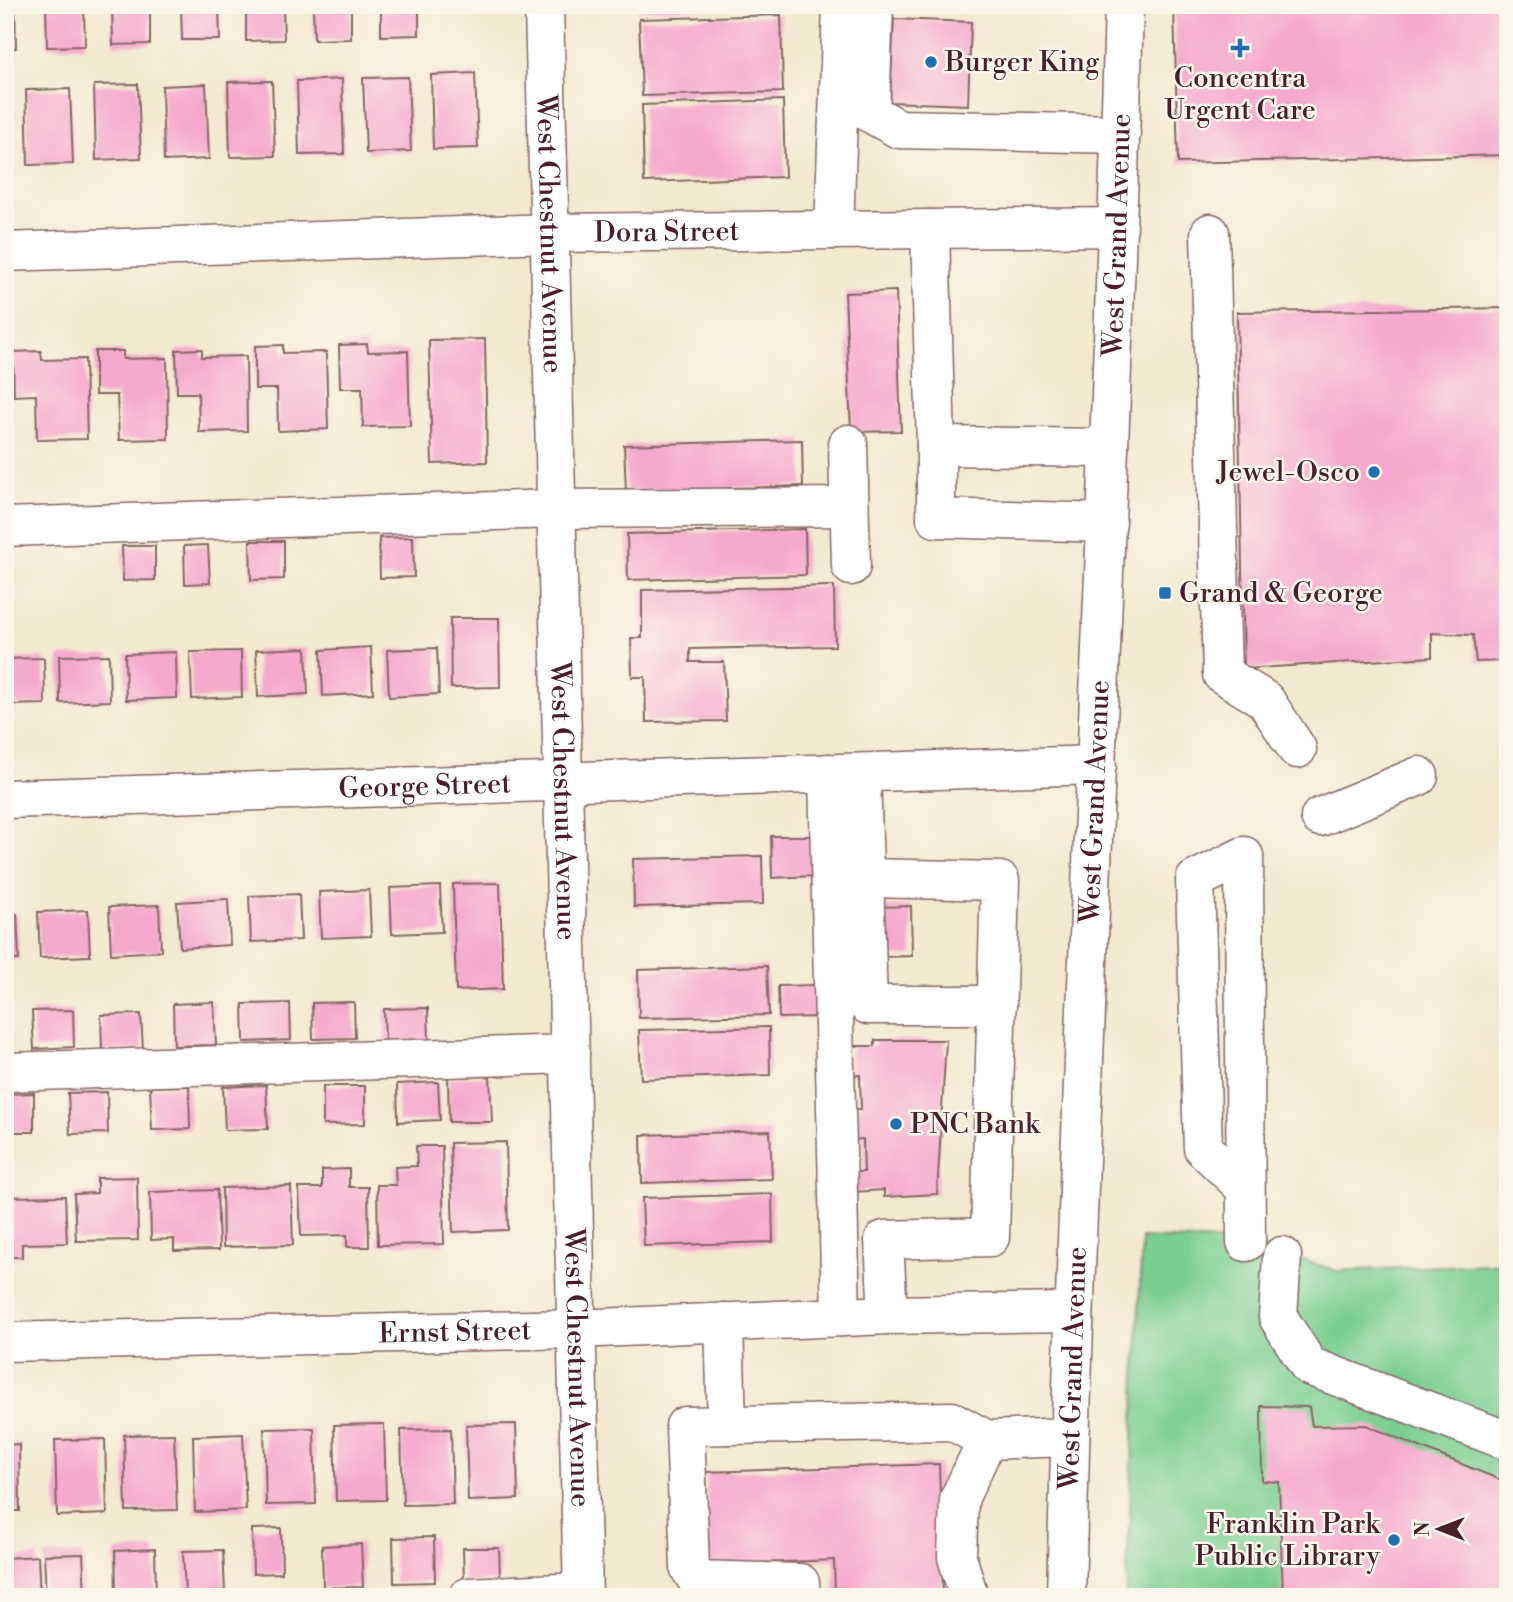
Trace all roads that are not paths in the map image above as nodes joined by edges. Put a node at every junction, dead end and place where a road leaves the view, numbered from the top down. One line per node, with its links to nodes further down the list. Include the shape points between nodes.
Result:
1 (544, 5): 9 (street, West Chestnut Avenue)
2 (842, 5): 8 (street)
3 (874, 5): 5 (street, via 870,113 898,129)
4 (1124, 5): 5 (street, West Grand Avenue)
5 (1121, 134): 6 (street, West Grand Avenue)
6 (1118, 227): 7 (street, Dora Street); 14 (street, West Grand Avenue)
7 (930, 229): 8 (street, Dora Street); 13 (street)
8 (834, 230): 9 (street, Dora Street)
9 (550, 233): 11 (street, Dora Street); 16 (street, West Chestnut Avenue)
10 (1210, 233): 20 (street, via 1222,674 1265,700)
11 (5, 252)
12 (848, 444): 15 (street)
13 (936, 446): 14 (street); 17 (street, via 936,518)
14 (1109, 448): 17 (street, West Grand Avenue)
15 (848, 507): 16 (street); 19 (street)
16 (556, 509): 18 (street); 24 (street, West Chestnut Avenue)
17 (1107, 523): 21 (street, West Grand Avenue)
18 (5, 527)
19 (851, 566)
20 (1297, 749)
21 (1097, 765): 22 (street, George Street); 34 (street, West Grand Avenue)
22 (845, 773): 24 (street, George Street); 27 (street); 36 (street)
23 (1419, 776): 26 (street)
24 (563, 782): 25 (street, George Street); 29 (street, West Chestnut Avenue)
25 (5, 799)
26 (1320, 817)
27 (866, 878): 28 (street, via 868,1005); 28 (street, via 1000,881)
28 (997, 1005): 35 (street, via 989,1237 884,1240)
29 (570, 1054): 30 (street); 38 (street, West Chestnut Avenue)
30 (5, 1072)
31 (1245, 1188): 31 (street, via 1203,1148 1195,880 1244,856); 32 (street)
32 (1246, 1242)
33 (1282, 1256): 43 (street, via 1278,1317 1308,1367)
34 (1072, 1311): 35 (street, Ernst Street); 41 (street, West Grand Avenue)
35 (888, 1315): 36 (street, Ernst Street)
36 (841, 1317): 37 (street, Ernst Street)
37 (724, 1322): 38 (street, Ernst Street); 40 (street)
38 (577, 1329): 39 (street, Ernst Street); 44 (street, West Chestnut Avenue)
39 (5, 1342)
40 (727, 1425): 42 (street, via 952,1421); 46 (street, via 685,1426 690,1569 697,1580 800,1583)
41 (1070, 1437): 42 (street); 48 (street, West Grand Avenue)
42 (986, 1440): 47 (street, via 959,1499 957,1557)
43 (1508, 1441)
44 (583, 1594): 45 (street)
45 (468, 1597)
46 (801, 1597)
47 (969, 1597)
48 (1066, 1597)

